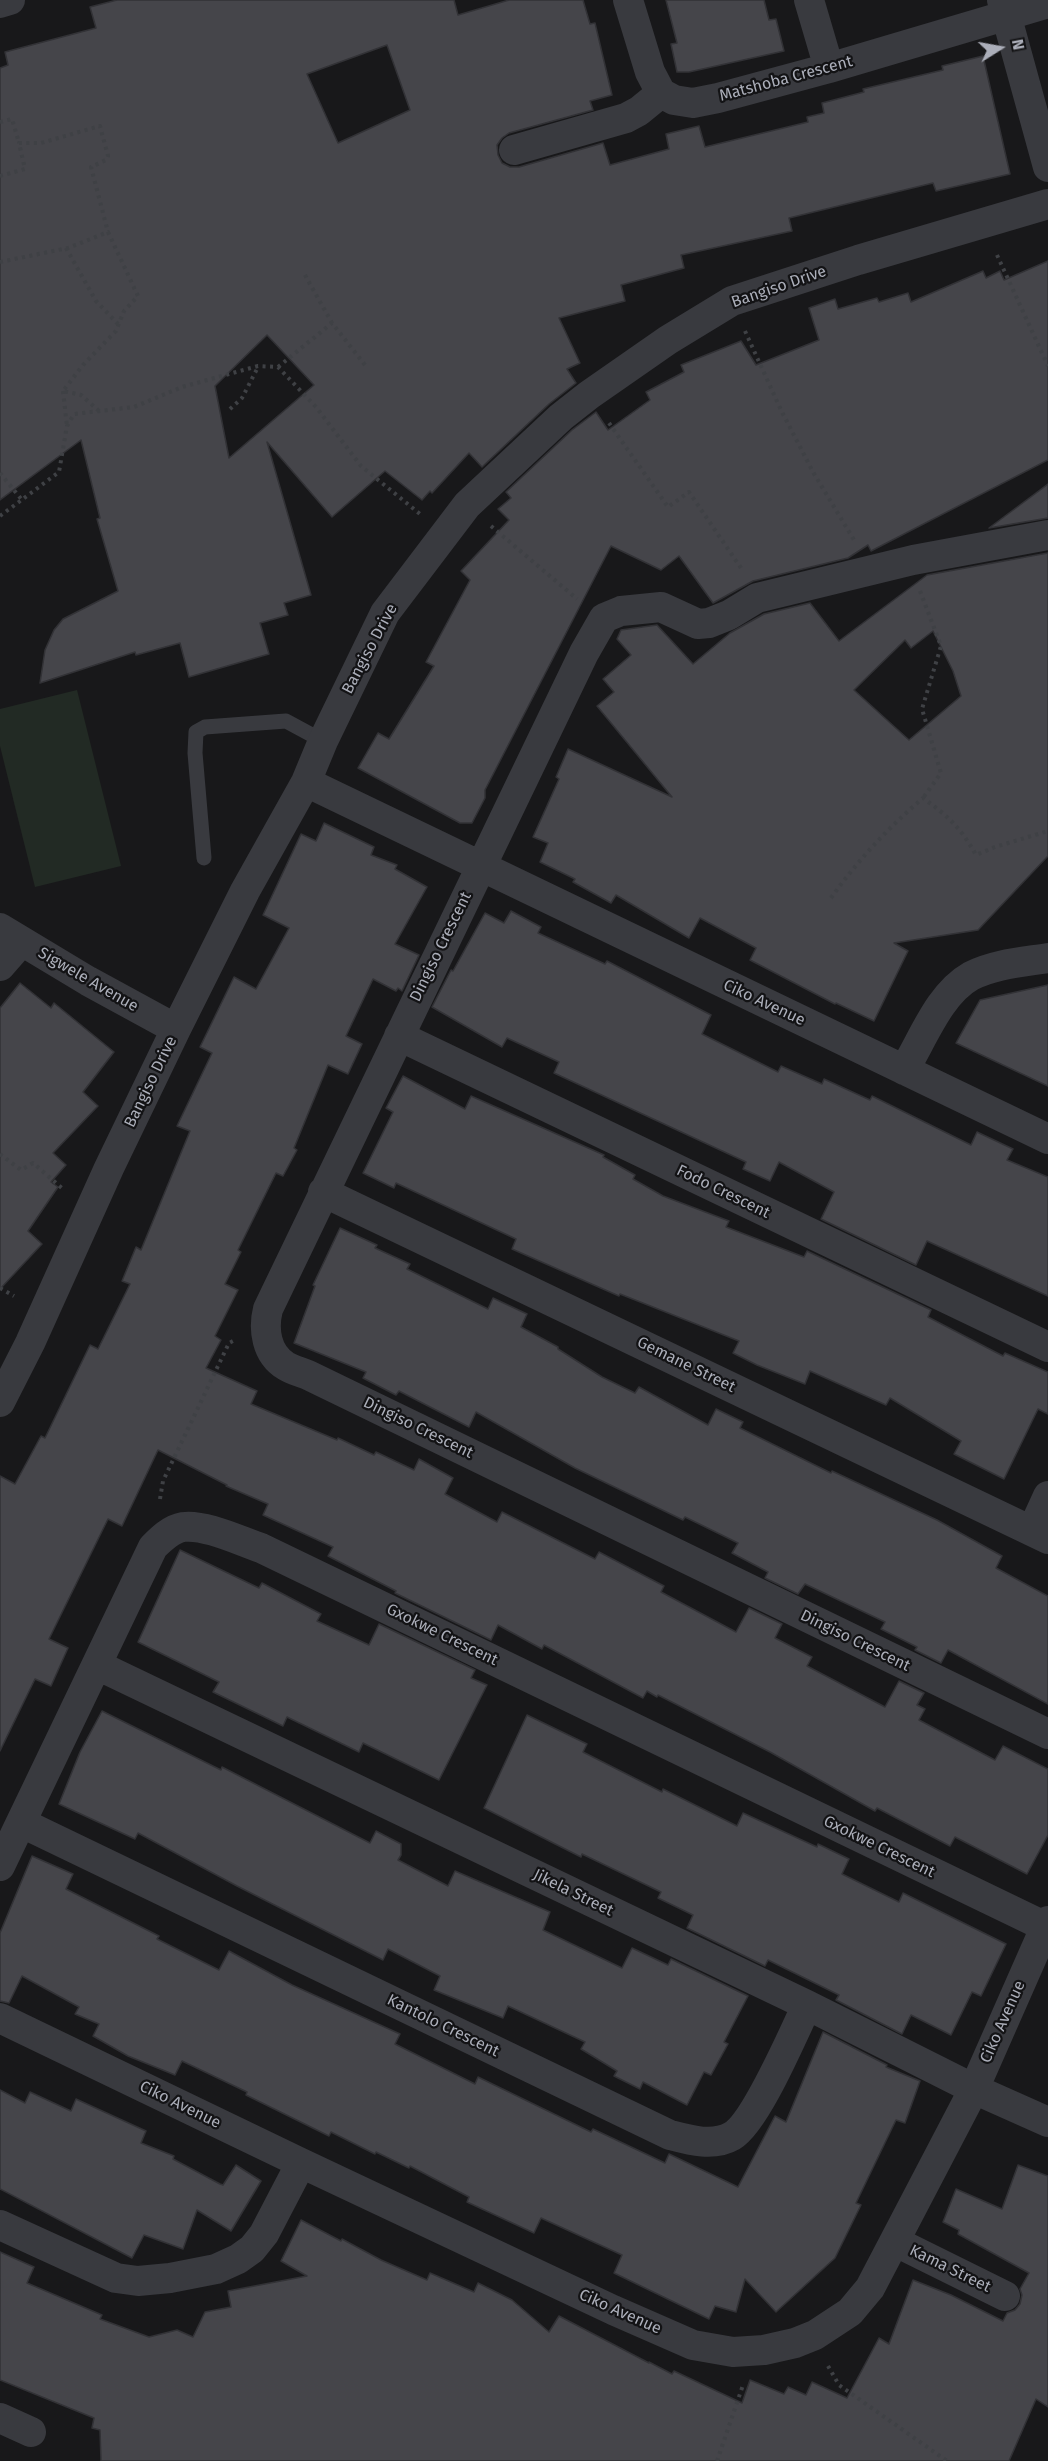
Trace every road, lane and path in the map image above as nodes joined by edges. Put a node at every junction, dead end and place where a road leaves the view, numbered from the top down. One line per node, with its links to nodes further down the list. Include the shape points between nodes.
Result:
1 (10, 0): 4 (street)
2 (628, 0): 8 (street, via 650,72)
3 (809, 0): 7 (street)
4 (0, 3)
5 (1048, 3): 6 (street, Matshoba Crescent)
6 (1004, 7): 7 (street, Matshoba Crescent); 12 (street)
7 (829, 68): 8 (street, Matshoba Crescent, via 693,103)
8 (661, 93): 11 (street, via 626,118)
9 (0, 122): 10 (path, via 12,119)
10 (19, 142): 13 (path, via 25,168); 16 (path, via 41,143 100,126 108,156 92,167)
11 (514, 150)
12 (1048, 167)
13 (0, 176)
14 (1048, 204): 15 (street, Bangiso Drive)
15 (980, 224): 20 (street, Bangiso Drive); 25 (path)
16 (108, 232): 17 (path); 22 (path, via 138,296)
17 (66, 248): 18 (path); 22 (path, via 96,301)
18 (0, 262)
19 (305, 275): 21 (path)
20 (732, 301): 28 (street, Bangiso Drive); 39 (path, via 781,410 813,472 850,529)
21 (332, 323): 23 (path); 26 (path)
22 (118, 324): 27 (path)
23 (365, 365)
24 (258, 366): 26 (path); 29 (path, via 243,398); 30 (path, via 182,387 134,407)
25 (1048, 366)
26 (278, 368): 36 (path, via 316,407 361,466)
27 (63, 391): 30 (path, via 81,395); 31 (path)
28 (589, 395): 34 (street, Bangiso Drive); 40 (path, via 668,507 689,492)
29 (230, 409)
30 (101, 413): 31 (path, via 74,414)
31 (67, 426): 33 (path, via 59,472)
32 (0, 473): 33 (path)
33 (22, 500): 35 (path)
34 (467, 505): 36 (street, Bangiso Drive); 41 (path)
35 (0, 516)
36 (444, 533): 42 (street, Bangiso Drive, via 385,613)
37 (1048, 535): 38 (street)
38 (913, 560): 39 (street); 44 (path, via 918,587 941,646 922,709 941,773)
39 (868, 571): 40 (street)
40 (757, 598): 41 (street, via 709,623 698,624 661,607 621,610)
41 (604, 618): 47 (street)
42 (323, 741): 43 (street, Bangiso Drive); 46 (lane, via 286,721 205,727 196,732)
43 (306, 782): 47 (street, Ciko Avenue); 52 (street, Bangiso Drive, via 245,891)
44 (923, 798): 45 (path, via 963,832 976,855); 48 (path, via 857,862)
45 (1048, 831)
46 (204, 858)
47 (479, 867): 53 (street, Dingiso Crescent); 54 (street, Ciko Avenue)
48 (831, 898)
49 (11, 935): 51 (street); 52 (street, Sigwele Avenue)
50 (1048, 958): 54 (street, via 998,967 972,976 956,988 941,1004)
51 (0, 966)
52 (176, 1029): 58 (street, Bangiso Drive)
53 (399, 1036): 57 (street, Dingiso Crescent); 60 (street, Fodo Crescent)
54 (904, 1070): 55 (street, Ciko Avenue)
55 (1048, 1139)
56 (0, 1154): 58 (path, via 21,1170 33,1163)
57 (323, 1192): 59 (street, Dingiso Crescent, via 268,1309); 63 (street, Gemane Street)
58 (89, 1215): 61 (street, Bangiso Drive)
59 (265, 1324): 64 (path, via 229,1343 163,1481); 66 (street, Dingiso Crescent, via 266,1339 284,1365)
60 (1048, 1347)
61 (0, 1402)
62 (1048, 1496): 63 (street)
63 (1040, 1535)
64 (153, 1548): 65 (street, Gxokwe Crescent); 69 (street, Gxokwe Crescent, via 162,1537 182,1527 209,1530 261,1548)
65 (96, 1665): 67 (street, Gxokwe Crescent); 70 (street, Jikela Street)
66 (1048, 1734)
67 (22, 1822): 68 (street, Gxokwe Crescent); 70 (street, Kantolo Crescent, via 670,2135 694,2141 717,2142 743,2128)
68 (0, 1866)
69 (1047, 1925): 72 (street, Ciko Avenue)
70 (807, 2005): 72 (street, Jikela Street)
71 (0, 2018): 74 (street, Ciko Avenue)
72 (974, 2089): 73 (street, Jikela Street); 76 (street, Ciko Avenue)
73 (1048, 2122)
74 (301, 2163): 75 (street, via 264,2234 252,2249 216,2269 138,2281 116,2278); 79 (street, Ciko Avenue, via 693,2345 733,2352)
75 (0, 2225)
76 (896, 2242): 77 (street, Kama Street); 78 (street, Ciko Avenue, via 870,2288 850,2312)
77 (1005, 2296)
78 (814, 2335): 79 (street, Ciko Avenue, via 795,2343); 83 (path, via 839,2385)
79 (754, 2350): 82 (path)
80 (0, 2418): 81 (street)
81 (32, 2432)
82 (717, 2461)
83 (947, 2461)

